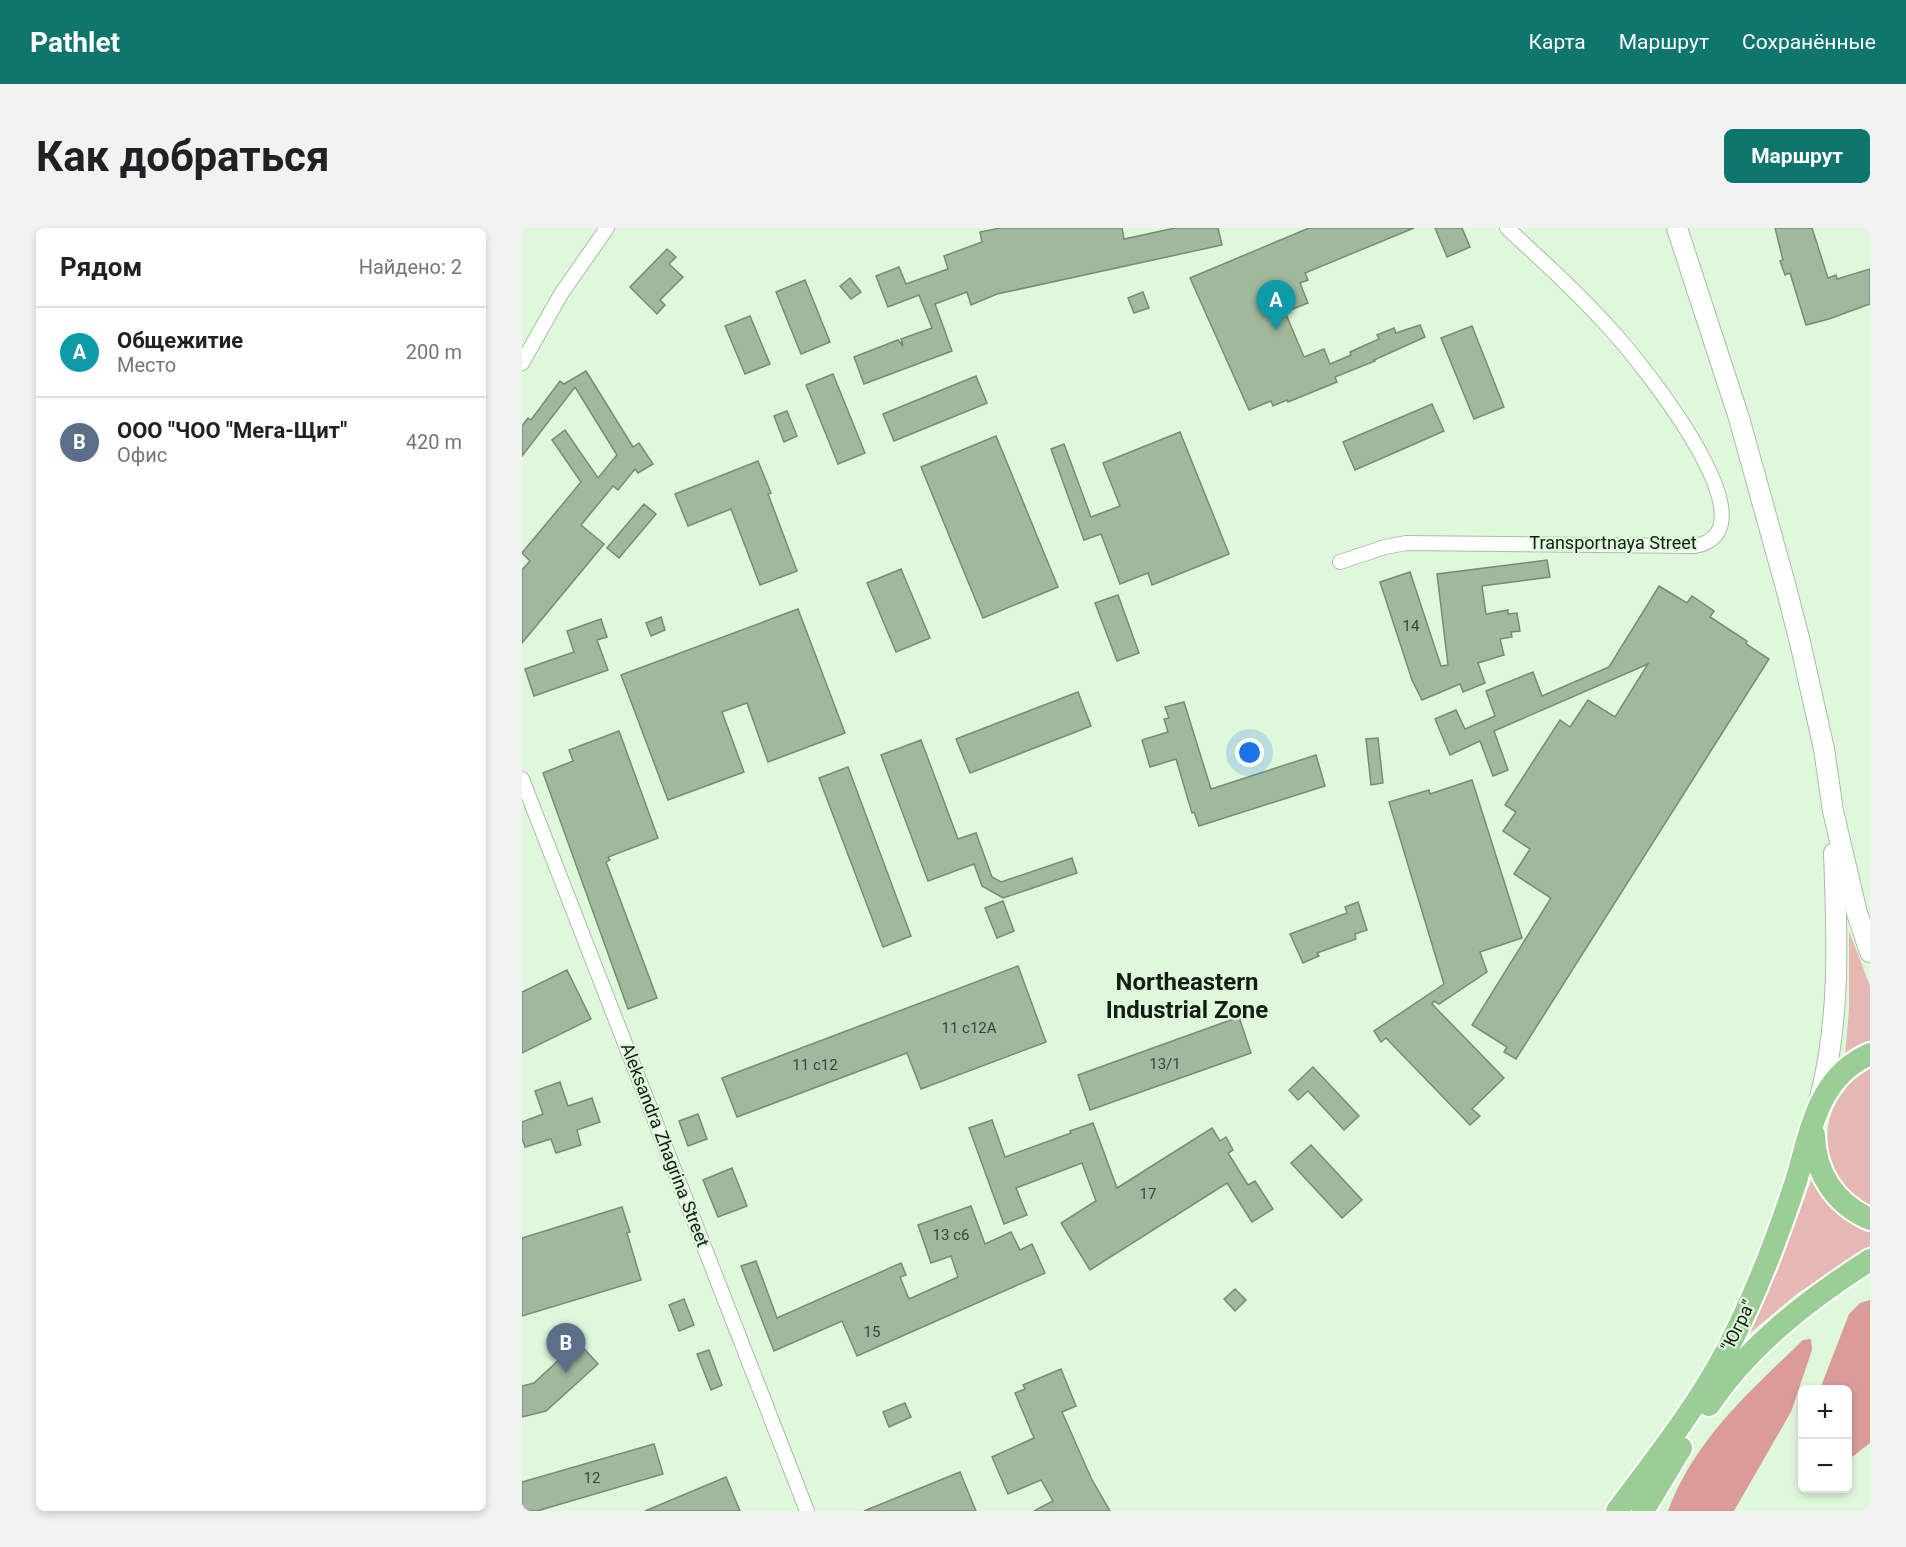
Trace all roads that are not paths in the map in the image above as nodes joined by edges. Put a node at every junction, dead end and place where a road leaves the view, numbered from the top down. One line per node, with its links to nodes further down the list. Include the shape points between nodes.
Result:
1 (608, 228): 4 (street, via 561,294)
2 (1507, 228): 5 (street, Transportnaya Street, via 1608,326 1673,409 1717,487 1722,515 1718,532 1709,542 1694,546 1406,543)
3 (1677, 228): 7 (main road, via 1739,418 1788,596 1824,749)
4 (522, 363)
5 (1340, 562)
6 (522, 779): 13 (street, Aleksandra Zhagrina Street)
7 (1833, 811): 8 (main road); 10 (main road, via 1836,992 1830,1057)
8 (1870, 952)
9 (1870, 1054): 10 (highway, "Югра", via 1835,1079)
10 (1816, 1116): 11 (highway, "Югра", via 1814,1146 1824,1178 1840,1200); 14 (highway, "Югра", via 1789,1202 1744,1316 1658,1457)
11 (1870, 1219)
12 (1870, 1260): 15 (highway, "Югра", via 1821,1293 1740,1365 1719,1391)
13 (807, 1511)
14 (1617, 1511)
15 (1643, 1511)

